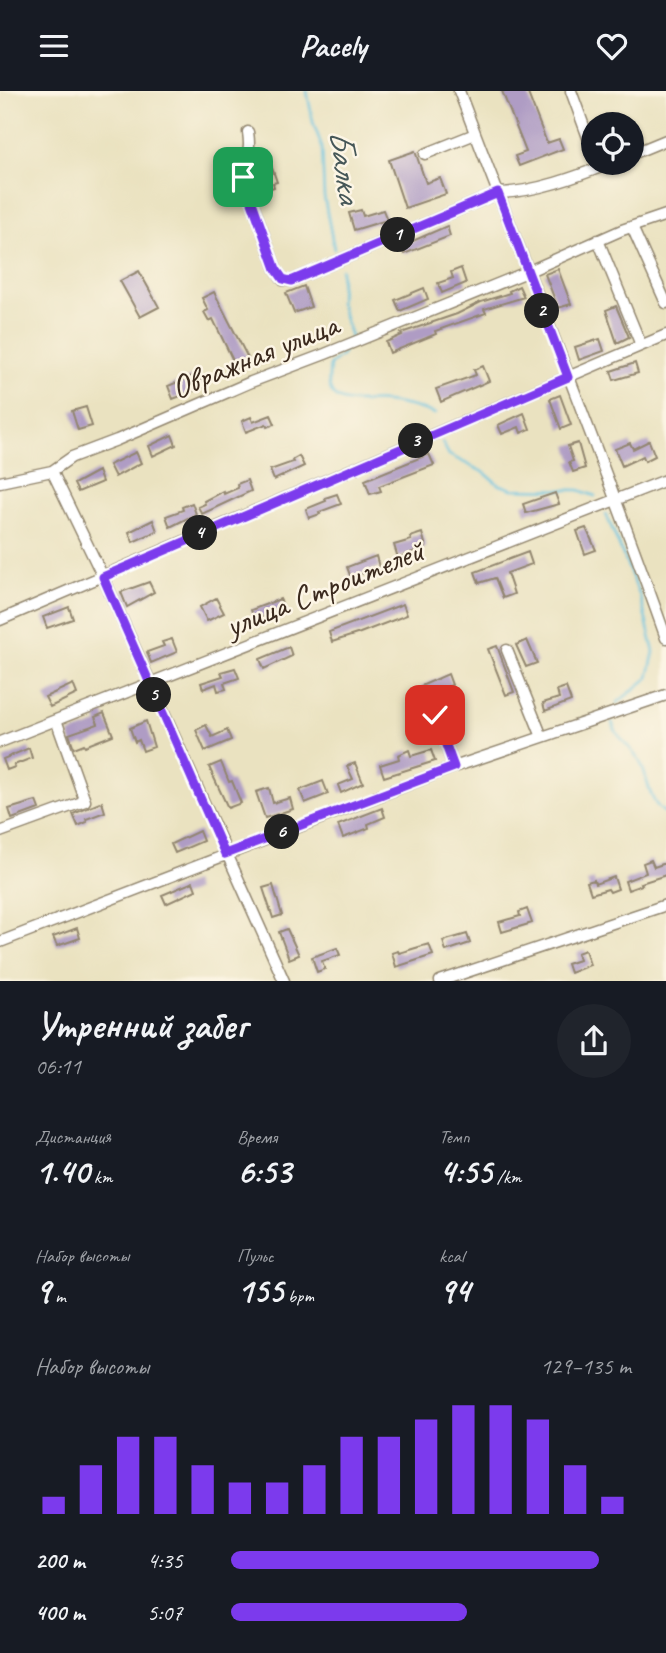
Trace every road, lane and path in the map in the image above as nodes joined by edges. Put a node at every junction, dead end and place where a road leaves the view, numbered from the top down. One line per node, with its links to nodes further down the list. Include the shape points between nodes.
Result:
1 (459, 91): 5 (street)
2 (571, 91): 3 (street)
3 (581, 118)
4 (248, 132): 10 (street, via 250,146 241,164 243,177 283,279 291,281)
5 (475, 134): 8 (street); 10 (street)
6 (666, 140): 7 (street)
7 (644, 149)
8 (425, 154)
9 (581, 172): 10 (street)
10 (498, 193): 14 (street)
11 (666, 215): 12 (street, Овражная улица)
12 (632, 227): 13 (street, Овражная улица); 15 (street)
13 (598, 240): 14 (street, Овражная улица); 17 (street)
14 (527, 272): 18 (street); 19 (street, Овражная улица, via 251,382 72,457)
15 (666, 303)
16 (666, 335): 17 (street)
17 (641, 345): 18 (street)
18 (568, 377): 22 (street); 23 (street)
19 (52, 471): 21 (street, Овражная улица); 23 (street)
20 (666, 480): 22 (street, улица Строителей)
21 (0, 482)
22 (616, 498): 25 (street); 27 (street, улица Строителей)
23 (103, 577): 24 (street); 27 (street)
24 (0, 620)
25 (666, 638)
26 (508, 650): 31 (street)
27 (150, 685): 30 (street, улица Строителей); 35 (street)
28 (666, 695): 31 (street)
29 (435, 715): 33 (street)
30 (55, 720): 32 (street, улица Строителей); 34 (street, via 85,801)
31 (542, 737): 33 (street)
32 (0, 742)
33 (454, 767): 35 (street)
34 (0, 832)
35 (225, 854): 37 (street); 38 (street)
36 (666, 905): 39 (street)
37 (0, 943)
38 (284, 981)
39 (440, 981)

